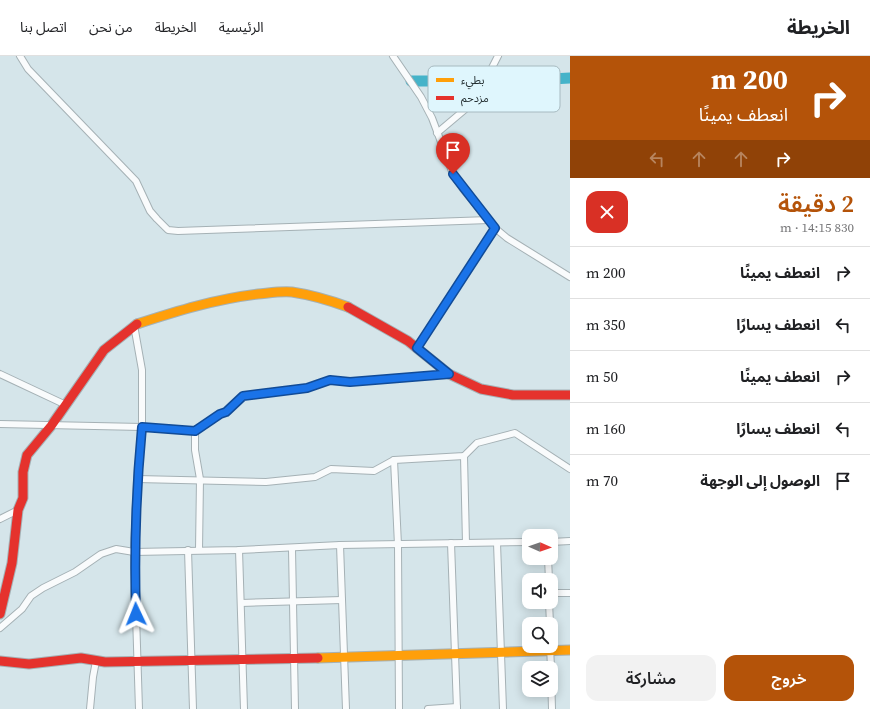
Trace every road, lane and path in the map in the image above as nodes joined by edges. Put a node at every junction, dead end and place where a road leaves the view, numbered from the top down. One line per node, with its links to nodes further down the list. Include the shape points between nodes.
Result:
1 (20, 56): 7 (street, via 28,69 136,181 150,211 168,230)
2 (393, 56): 6 (street, via 421,96)
3 (498, 56): 4 (street)
4 (493, 66)
5 (462, 112): 6 (street)
6 (437, 133): 7 (street, via 453,174)
7 (489, 220): 8 (street)
8 (495, 228): 9 (street); 11 (street)
9 (570, 277)
10 (134, 325): 11 (street, via 227,299 290,292 321,297 350,308); 15 (street, via 104,350); 18 (street, via 142,370)
11 (417, 348): 13 (street)
12 (0, 374): 15 (street)
13 (449, 374): 14 (street, via 481,389 513,395); 19 (street, via 350,382 330,380 307,388 243,396 226,412)
14 (570, 395)
15 (66, 405): 17 (street)
16 (0, 424): 17 (street)
17 (51, 426): 18 (street); 25 (street, via 27,455 23,472 22,498)
18 (142, 427): 19 (street); 23 (street)
19 (195, 431): 24 (street, via 195,455)
20 (464, 456): 21 (street); 22 (street, via 477,442 515,433); 31 (street)
21 (394, 460): 24 (street, via 374,471 331,469 315,477 266,482); 34 (street)
22 (570, 469)
23 (137, 479): 24 (street); 39 (street)
24 (200, 479): 37 (street)
25 (18, 510): 26 (street); 45 (street, via 12,563)
26 (0, 519)
27 (522, 542): 32 (street)
28 (558, 542): 29 (street)
29 (570, 542)
30 (451, 543): 31 (street); 34 (street); 51 (street)
31 (466, 543): 32 (street)
32 (497, 543): 50 (street)
33 (340, 545): 34 (street); 35 (street); 42 (street)
34 (398, 545): 52 (street)
35 (292, 549): 38 (street); 43 (street)
36 (188, 550): 37 (street); 39 (street); 54 (street)
37 (199, 550): 38 (street)
38 (239, 550): 44 (street)
39 (134, 552): 46 (street, via 116,549 102,554 31,596 22,609); 59 (street)
40 (558, 593): 41 (street)
41 (570, 593)
42 (342, 600): 43 (street); 53 (street)
43 (292, 601): 44 (street); 56 (street)
44 (241, 603): 55 (street)
45 (0, 614)
46 (0, 628)
47 (558, 649): 49 (street)
48 (522, 650): 50 (street)
49 (570, 650)
50 (501, 652): 51 (street); 72 (street)
51 (455, 653): 52 (street); 62 (street)
52 (398, 655): 53 (street); 70 (street)
53 (345, 657): 56 (street); 69 (street)
54 (190, 659): 55 (street); 59 (street); 66 (street)
55 (242, 659): 56 (street); 67 (street)
56 (293, 659): 68 (street)
57 (0, 661): 58 (street, via 29,665 78,658)
58 (96, 661): 59 (street); 61 (street)
59 (137, 661): 65 (street)
60 (552, 697): 73 (street)
61 (90, 701): 63 (street); 64 (street)
62 (457, 708): 71 (street)
63 (86, 709)
64 (90, 709)
65 (139, 709)
66 (193, 709)
67 (244, 709)
68 (295, 709)
69 (346, 709)
70 (399, 709)
71 (428, 709)
72 (503, 709)
73 (552, 709)

